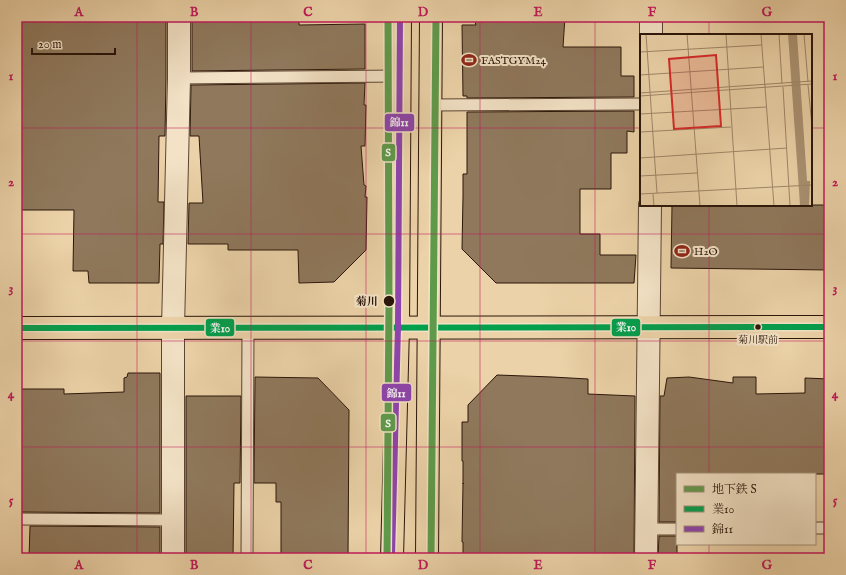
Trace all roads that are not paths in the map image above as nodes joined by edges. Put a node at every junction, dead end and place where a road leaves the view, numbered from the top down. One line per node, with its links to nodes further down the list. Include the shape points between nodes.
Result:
1 (179, 17): 7 (street)
2 (400, 17): 6 (main road)
3 (432, 17): 9 (main road)
4 (651, 17): 5 (street)
5 (651, 34)
6 (400, 76): 7 (lane); 11 (main road)
7 (179, 78): 16 (street)
8 (640, 104): 9 (lane)
9 (431, 105): 12 (main road)
10 (650, 206): 13 (street)
11 (398, 327): 12 (main road); 17 (main road); 26 (main road)
12 (429, 327): 13 (main road); 27 (main road)
13 (649, 327): 14 (main road); 23 (street)
14 (829, 327)
15 (17, 328): 16 (main road)
16 (173, 328): 17 (main road); 19 (street)
17 (248, 328): 25 (lane)
18 (17, 519): 19 (lane)
19 (173, 520): 24 (street)
20 (676, 528): 23 (lane)
21 (816, 528): 22 (lane)
22 (829, 528)
23 (647, 529): 28 (street)
24 (173, 558)
25 (247, 558)
26 (392, 558)
27 (427, 558)
28 (646, 558)

